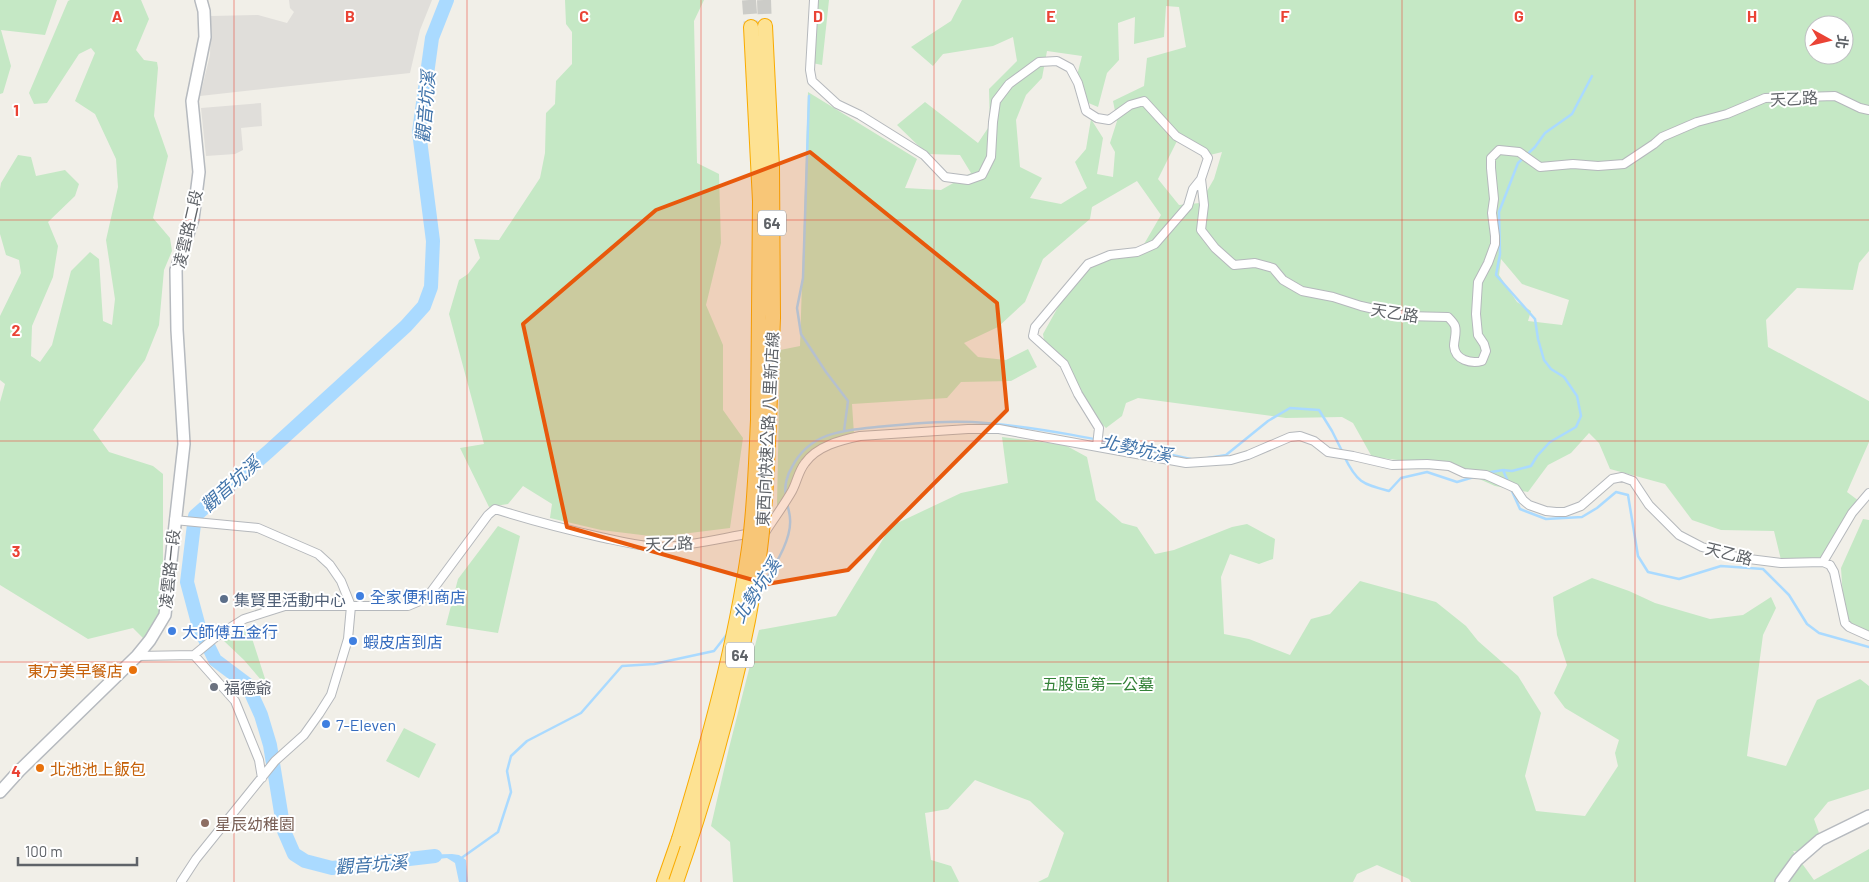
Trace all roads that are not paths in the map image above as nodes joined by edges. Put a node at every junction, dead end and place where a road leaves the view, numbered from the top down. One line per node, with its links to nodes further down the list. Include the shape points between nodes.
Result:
1 (201, 0): 9 (street, 凌雲路二段, via 205,37 192,101 199,172 193,219 176,270 184,444)
2 (814, 0): 5 (street, via 812,81 837,104 924,155 945,177 968,180 982,175 991,157 996,101 1009,84 1040,62 1057,61 1070,68 1086,111 1097,118 1109,120 1130,105 1144,102 1176,136 1204,152 1208,158)
3 (758, 26): 6 (highway, 東西向快速公路 八里新店線 / 64, via 772,167 773,318)
4 (1869, 110): 5 (street, 天乙路, via 1835,96 1765,98 1662,137 1624,164 1613,166 1573,164 1540,167 1519,152 1499,150 1492,158 1491,168 1495,244 1478,282 1478,335 1486,351 1482,362 1475,363 1457,354 1454,348 1456,328 1448,317 1405,316 1361,306 1302,291 1283,280 1273,268 1255,264 1234,265 1201,230 1204,205)
5 (1201, 179): 7 (street, via 1193,189 1188,206 1155,244 1137,252 1110,254 1088,264 1035,327 1033,336 1064,364 1099,428)
6 (764, 420): 19 (highway, 東西向快速公路 八里新店線 / 64, bridge, via 739,606 701,767); 20 (highway, 東西向快速公路 八里新店線 / 64, bridge, via 767,484 750,608 715,759)
7 (1097, 446): 10 (street, 天乙路, via 1174,462 1204,463 1231,460 1300,436 1314,441 1328,452 1392,465 1449,466 1464,473 1486,475 1516,488 1529,505 1556,512 1581,506 1612,480 1622,477 1633,481 1649,505 1679,535 1702,547 1741,558 1781,563); 11 (street, 天乙路, via 999,429 968,428 860,436 824,448 805,462 793,489 766,530 660,547 551,526 495,509 431,592 420,601 408,606)
8 (1869, 492): 10 (street, via 1852,513)
9 (179, 520): 11 (street, via 258,528 318,554 342,581); 14 (street, 凌雲路一段, via 165,615)
10 (1823, 562): 12 (street, via 1834,572 1845,623)
11 (351, 606): 13 (street, 天乙路, via 285,606 244,618); 15 (street, via 348,639 331,695 304,735 275,761)
12 (1869, 636)
13 (194, 655): 14 (street); 15 (street, via 235,701 259,760)
14 (137, 656): 16 (street, 凌雲路一段)
15 (262, 778): 18 (street)
16 (0, 792)
17 (1869, 816): 21 (street, via 1820,840 1797,860)
18 (181, 882)
19 (664, 882)
20 (676, 882)
21 (1781, 882)

